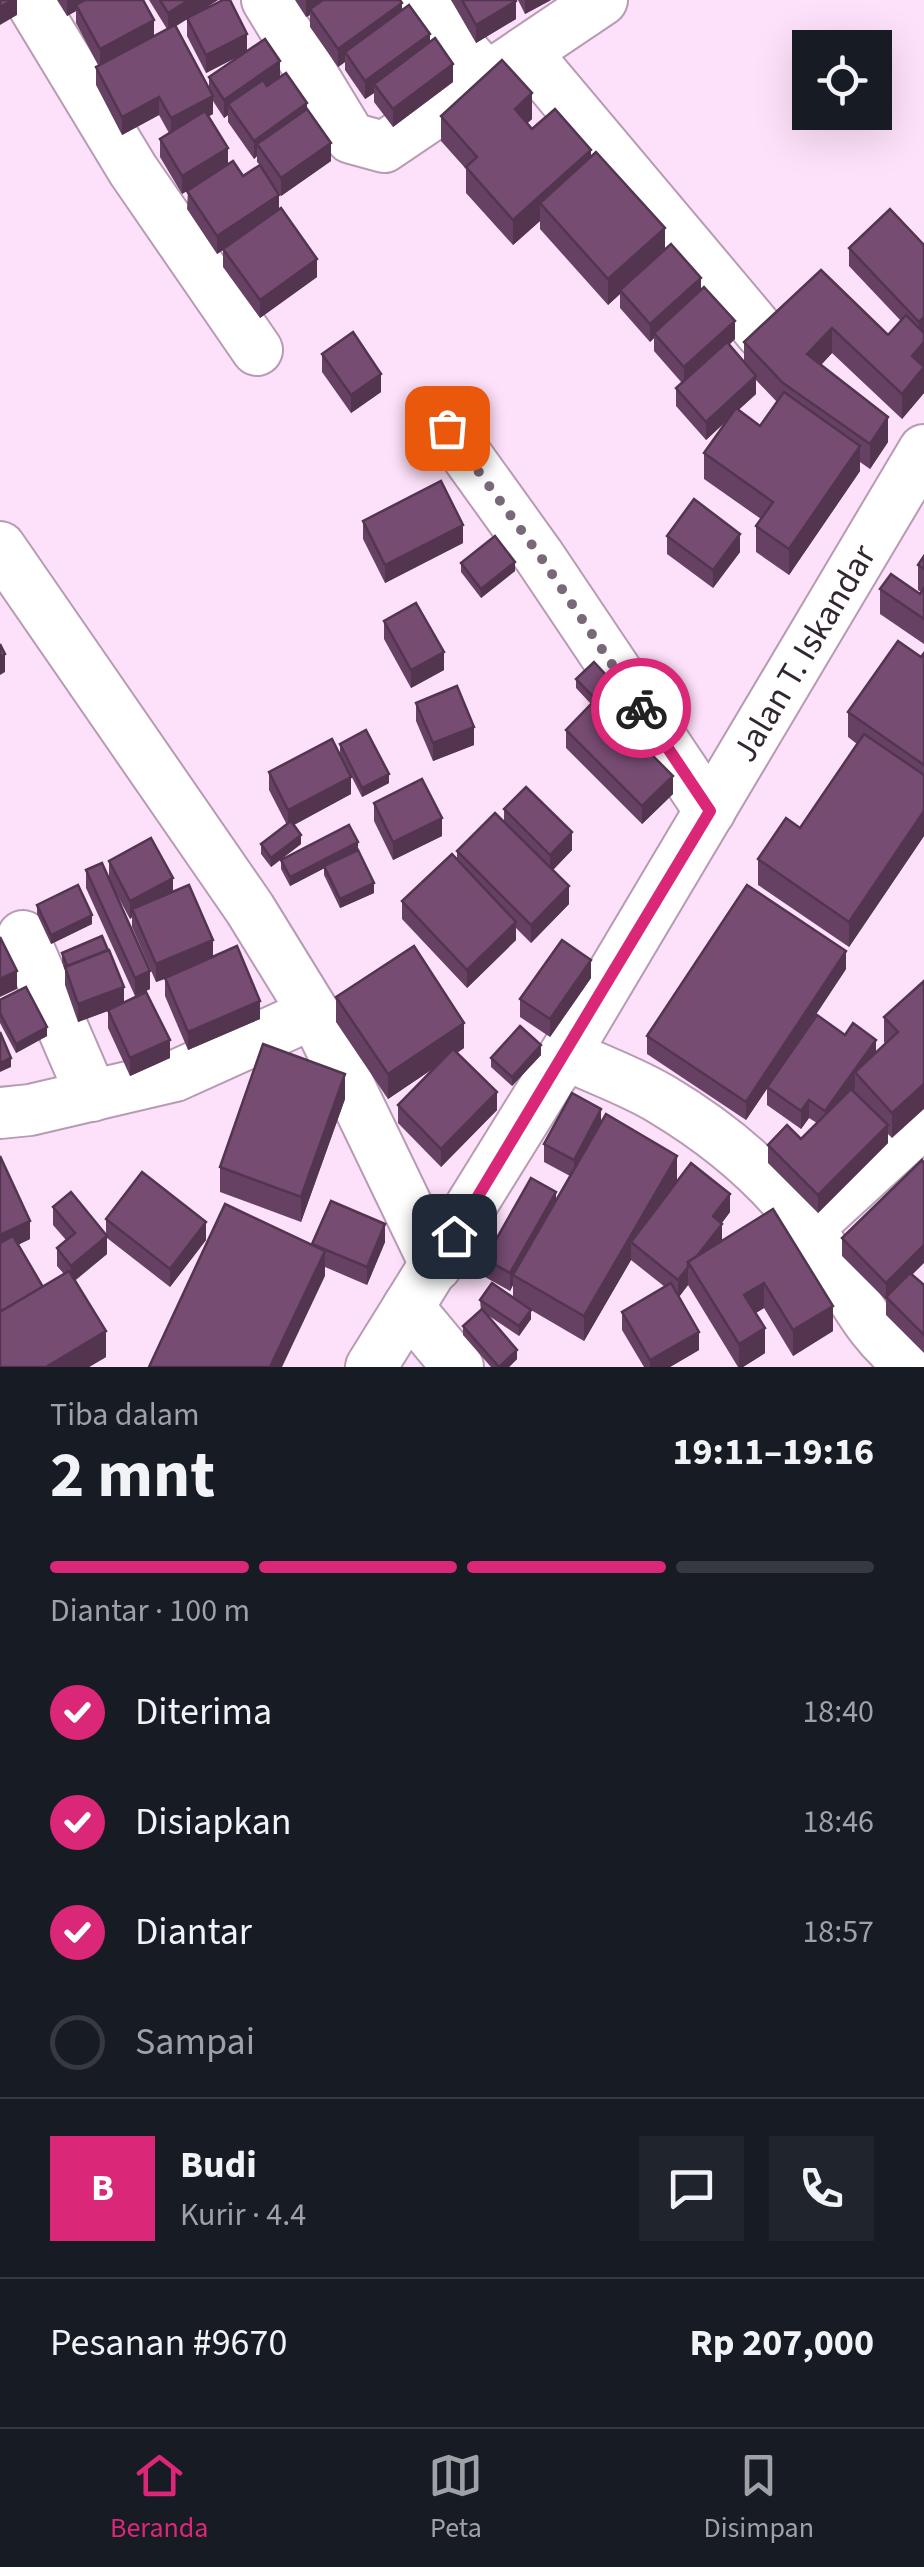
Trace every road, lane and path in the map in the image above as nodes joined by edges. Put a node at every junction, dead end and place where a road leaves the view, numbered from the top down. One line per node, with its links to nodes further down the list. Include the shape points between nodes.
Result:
1 (30, 0): 7 (street, via 134,170)
2 (267, 0): 5 (street, via 351,138 384,147)
3 (418, 0): 5 (street)
4 (602, 0): 5 (street)
5 (506, 64): 6 (street)
6 (762, 334)
7 (257, 350)
8 (447, 428): 11 (street)
9 (924, 450): 11 (street, Jalan T. Iskandar)
10 (0, 547): 13 (street, via 250,909)
11 (710, 811): 14 (street, Jalan T. Iskandar)
12 (23, 936): 15 (street)
13 (314, 1013): 15 (street, via 176,1076); 19 (street)
14 (564, 1054): 18 (street, via 660,1098 740,1153); 19 (street, Jalan T. Iskandar)
15 (92, 1096): 16 (street)
16 (0, 1113)
17 (924, 1122): 18 (street)
18 (808, 1228): 21 (street)
19 (436, 1266): 20 (street, Jalan T. Iskandar)
20 (408, 1307): 22 (street, Jalan T. Iskandar); 23 (street)
21 (904, 1365)
22 (371, 1367)
23 (458, 1367)

